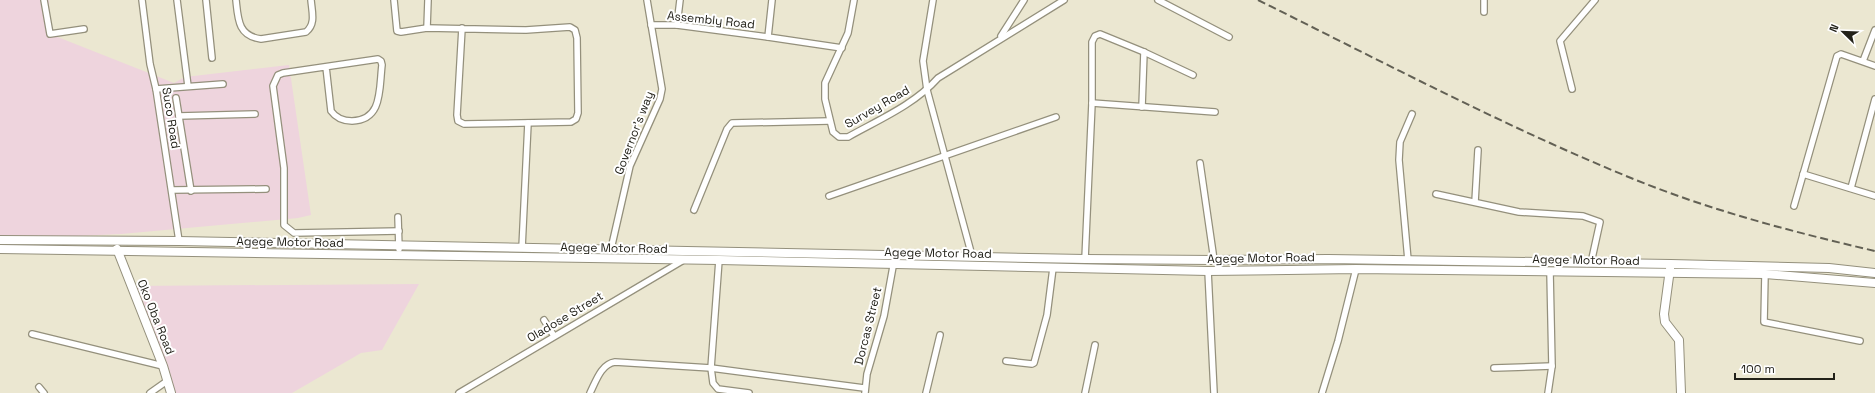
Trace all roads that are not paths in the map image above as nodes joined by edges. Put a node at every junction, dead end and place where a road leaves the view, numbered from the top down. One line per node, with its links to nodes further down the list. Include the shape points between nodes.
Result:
1 (44, 0): 24 (street, via 50,34)
2 (142, 0): 38 (street, Suco Road, via 150,64)
3 (177, 0): 37 (street)
4 (206, 0): 31 (street)
5 (236, 0): 6 (street, via 240,27 253,38 261,39 306,32 313,22)
6 (311, 0)
7 (394, 0): 22 (street, via 397,31)
8 (428, 0): 22 (street)
9 (647, 0): 20 (street, Governor's way)
10 (680, 0): 21 (street)
11 (772, 0): 27 (street)
12 (854, 0): 29 (street, Survey Road, via 848,33)
13 (933, 0): 40 (street, via 923,61)
14 (1024, 0): 28 (street)
15 (1064, 0): 28 (street)
16 (1158, 0): 26 (street)
17 (1484, 0): 19 (street)
18 (1595, 0): 39 (street, via 1560,41)
19 (1484, 12)
20 (651, 25): 21 (street, Assembly Road); 74 (street, Governor's way, via 662,89 630,166)
21 (676, 25): 27 (street, Assembly Road)
22 (427, 28): 23 (street)
23 (462, 28): 51 (street, via 458,121 464,124); 51 (street, via 526,30 570,27 575,30 578,113 576,119 571,122)
24 (84, 29)
25 (1875, 30): 32 (street)
26 (1229, 36)
27 (768, 37): 29 (street, Assembly Road)
28 (1000, 38): 40 (street, via 938,78)
29 (842, 48): 50 (street, Survey Road, via 825,83)
30 (1144, 52): 35 (street); 43 (street, via 1100,34 1095,36 1092,42); 44 (street)
31 (212, 58)
32 (1863, 61): 33 (street); 55 (street, via 1841,54 1836,60)
33 (1875, 66)
34 (326, 67): 34 (street, via 331,111 334,115 347,121 368,118 376,108 381,61 378,59); 67 (street, via 283,73 275,79 284,168 284,225 287,230 294,233)
35 (1193, 75)
36 (223, 84): 37 (street)
37 (188, 86): 38 (street)
38 (156, 89): 58 (street, Suco Road)
39 (1572, 89)
40 (927, 90): 50 (street, Survey Road, via 848,137 839,137); 53 (street)
41 (176, 98): 48 (street)
42 (1875, 99): 56 (street)
43 (1092, 103): 44 (street); 79 (street)
44 (1142, 107): 45 (street)
45 (1216, 112)
46 (255, 114): 48 (street)
47 (1412, 114): 84 (street, via 1400,142 1399,160)
48 (179, 116): 59 (street)
49 (1056, 117): 53 (street)
50 (829, 122): 65 (street, via 732,123 727,129)
51 (528, 123): 71 (street)
52 (1478, 150): 63 (street)
53 (944, 155): 61 (street); 78 (street)
54 (1200, 163): 83 (street)
55 (1803, 174): 56 (street); 64 (street)
56 (1851, 188): 62 (street)
57 (266, 189): 59 (street)
58 (172, 190): 59 (street); 69 (street, Suco Road)
59 (191, 191)
60 (1436, 194): 63 (street)
61 (829, 196)
62 (1875, 196)
63 (1475, 202): 86 (street, via 1520,212 1583,216 1600,222)
64 (1794, 206)
65 (694, 210)
66 (398, 217): 67 (street)
67 (399, 231): 70 (street)
68 (0, 240): 69 (main road, Agege Motor Road)
69 (179, 241): 70 (main road, Agege Motor Road)
70 (398, 246): 71 (main road, Agege Motor Road); 77 (street)
71 (522, 248): 74 (main road, Agege Motor Road)
72 (0, 249): 73 (main road, Agege Motor Road)
73 (117, 249): 77 (main road, Agege Motor Road); 108 (main road, Oko Oba Road)
74 (611, 249): 75 (main road, Agege Motor Road)
75 (685, 250): 76 (main road, Agege Motor Road); 85 (street)
76 (894, 254): 78 (main road, Agege Motor Road); 88 (street, Dorcas Street)
77 (399, 256): 85 (main road, Agege Motor Road)
78 (972, 256): 79 (main road, Agege Motor Road)
79 (1084, 258): 80 (main road, Agege Motor Road)
80 (1124, 259): 82 (main road, Agege Motor Road); 90 (main road)
81 (719, 260): 85 (main road, Agege Motor Road); 88 (main road, Agege Motor Road); 110 (street)
82 (1186, 260): 83 (main road, Agege Motor Road); 93 (main road)
83 (1214, 260): 84 (main road, Agege Motor Road)
84 (1408, 260): 86 (main road, Agege Motor Road)
85 (682, 261): 104 (street, Oladose Street)
86 (1591, 263): 87 (main road, Agege Motor Road)
87 (1670, 264): 94 (main road, Agege Motor Road); 97 (main road)
88 (894, 265): 89 (main road, Agege Motor Road); 114 (street, Dorcas Street, via 884,316)
89 (1053, 268): 90 (main road, Agege Motor Road); 107 (street, via 1047,315 1034,363)
90 (1123, 269): 93 (main road, Agege Motor Road)
91 (1356, 269): 95 (main road, Agege Motor Road); 96 (main road, Agege Motor Road); 124 (street)
92 (1875, 269): 94 (main road)
93 (1186, 270): 95 (main road, Agege Motor Road)
94 (1853, 270): 98 (main road, Agege Motor Road)
95 (1208, 271): 123 (street)
96 (1550, 272): 97 (main road, Agege Motor Road); 109 (street)
97 (1670, 273): 99 (main road, Agege Motor Road); 126 (main road, via 1664,314 1665,322 1679,340)
98 (1875, 273)
99 (1765, 274): 100 (main road, Agege Motor Road); 105 (street, via 1764,322)
100 (1875, 282)
101 (544, 320): 104 (street)
102 (32, 334): 108 (street)
103 (940, 335): 121 (street)
104 (554, 336): 118 (street, Oladose Street)
105 (1860, 341)
106 (1095, 345): 122 (street)
107 (1006, 361)
108 (163, 366): 112 (main road, Oko Oba Road)
109 (1552, 366): 111 (street); 125 (street)
110 (711, 368): 114 (street); 119 (street, via 609,362); 120 (street, via 713,383 718,389)
111 (1494, 368)
112 (167, 381): 116 (street); 117 (main road, Oko Oba Road)
113 (39, 387): 115 (street)
114 (864, 390)
115 (44, 393)
116 (150, 393)
117 (171, 393)
118 (459, 393)
119 (590, 393)
120 (749, 393)
121 (926, 393)
122 (1084, 393)
123 (1214, 393)
124 (1322, 393)
125 (1548, 393)
126 (1681, 393)

